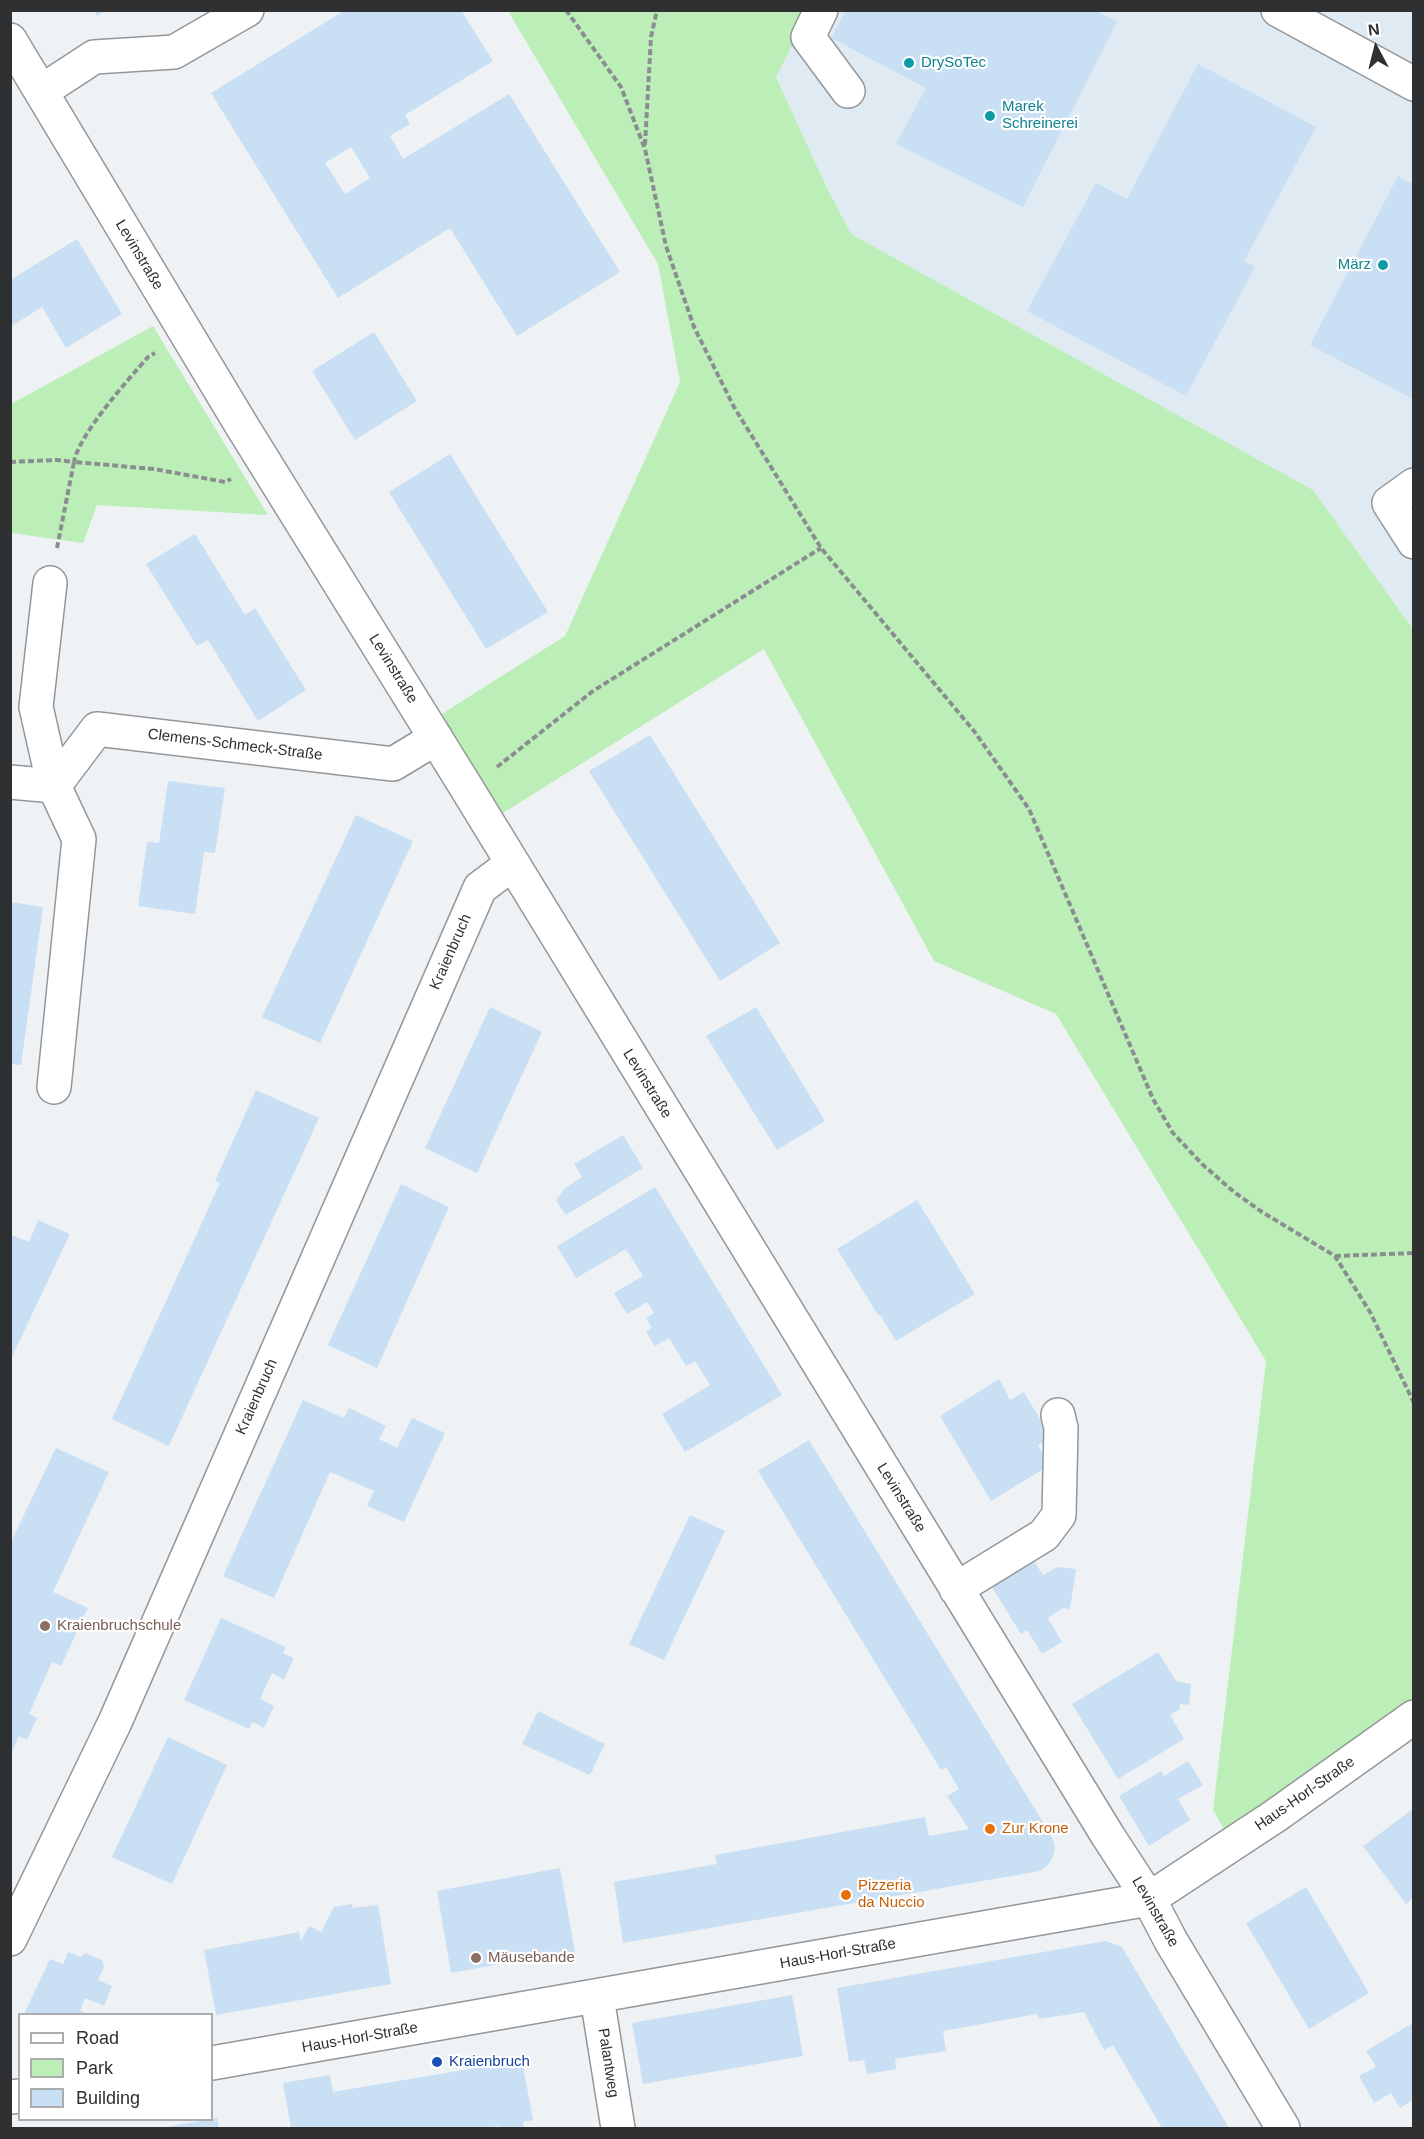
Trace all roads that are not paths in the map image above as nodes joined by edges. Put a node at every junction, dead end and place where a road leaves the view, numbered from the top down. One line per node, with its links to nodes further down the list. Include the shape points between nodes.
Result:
1 (247, 10): 6 (street, via 174,52 94,57)
2 (821, 10): 7 (street, via 808,38)
3 (1278, 10): 5 (street)
4 (10, 40): 6 (street, Levinstraße)
5 (1413, 84)
6 (42, 91): 12 (street, Levinstraße, via 263,460)
7 (848, 91)
8 (1413, 485): 9 (street, via 1389,503)
9 (1413, 542): 10 (street, via 1407,547)
10 (1413, 556)
11 (50, 583): 14 (street, via 36,706)
12 (436, 738): 14 (street, Clemens-Schmeck-Straße, via 393,764 97,729); 15 (street, Levinstraße)
13 (10, 782): 14 (street)
14 (54, 786): 16 (street, via 79,839)
15 (512, 864): 18 (street, Levinstraße); 21 (street, Kraienbruch, via 480,888 115,1722)
16 (54, 1087)
17 (1059, 1415): 18 (street, via 1059,1515 1044,1535)
18 (956, 1589): 20 (street, Levinstraße)
19 (1413, 1718): 20 (street, Haus-Horl-Straße)
20 (1149, 1899): 22 (street, Haus-Horl-Straße); 25 (street, Levinstraße)
21 (10, 1939)
22 (597, 1997): 23 (street, Haus-Horl-Straße); 24 (street, Palantweg)
23 (213, 2063)
24 (618, 2128)
25 (1283, 2128)

